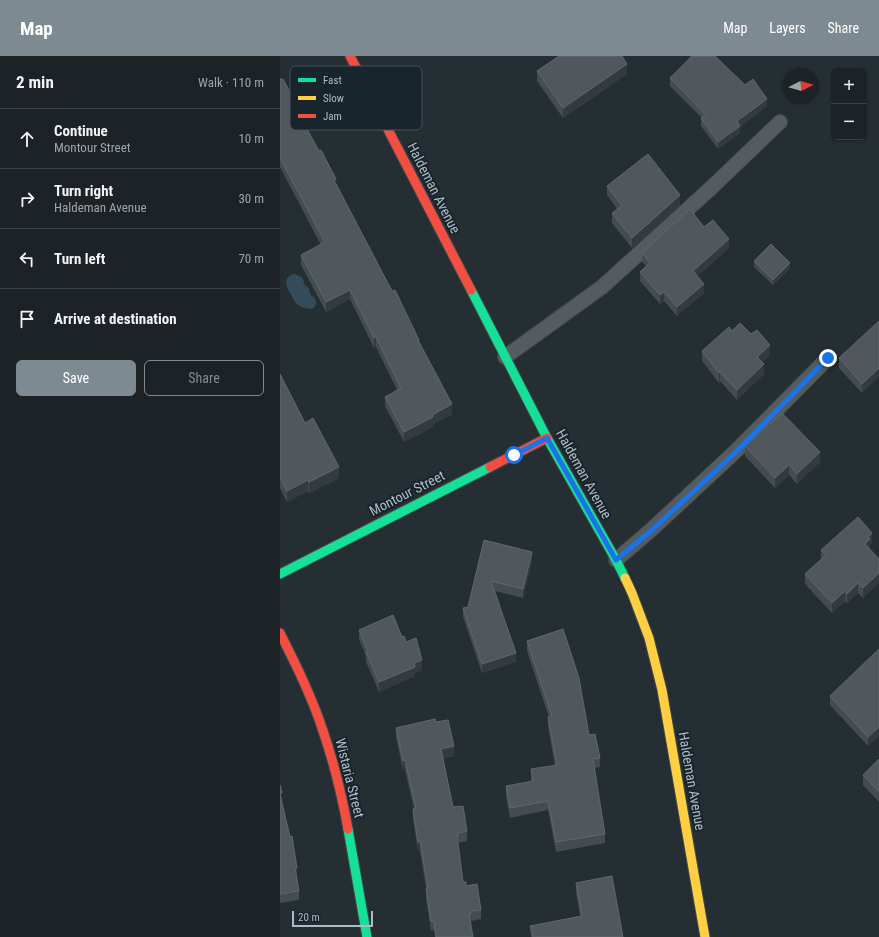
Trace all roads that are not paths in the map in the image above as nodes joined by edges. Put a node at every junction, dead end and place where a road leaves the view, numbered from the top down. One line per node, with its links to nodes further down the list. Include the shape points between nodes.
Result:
1 (350, 56): 2 (main road, Haldeman Avenue)
2 (355, 66)
3 (780, 122): 5 (lane, via 602,287)
4 (388, 130): 5 (main road, Haldeman Avenue)
5 (505, 356): 7 (main road, Haldeman Avenue)
6 (828, 358): 8 (lane, via 738,450)
7 (547, 438): 8 (main road, Haldeman Avenue); 9 (main road, Montour Street)
8 (616, 560): 12 (main road, Haldeman Avenue, via 649,638 662,690)
9 (280, 574)
10 (280, 633): 11 (main road, Wistaria Street, via 315,706 330,750 346,814)
11 (367, 937)
12 (705, 937)

